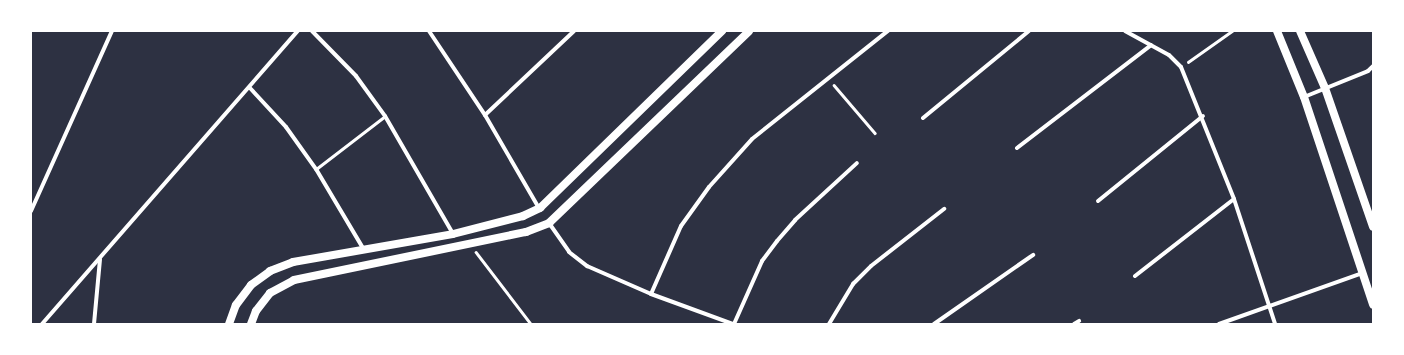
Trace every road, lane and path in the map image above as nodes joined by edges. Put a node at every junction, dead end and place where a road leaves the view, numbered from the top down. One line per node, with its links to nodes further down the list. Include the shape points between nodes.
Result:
1 (112, 31): 33 (street)
2 (298, 31): 18 (street)
3 (312, 31): 21 (street, via 356,76)
4 (429, 31): 22 (street)
5 (574, 31): 22 (street)
6 (722, 31): 31 (main road)
7 (749, 31): 34 (main road)
8 (888, 31): 17 (street)
9 (1029, 31): 24 (street)
10 (1125, 31): 14 (street)
11 (1232, 31): 16 (path)
12 (1277, 31): 20 (main road)
13 (1300, 31): 19 (main road)
14 (1151, 45): 16 (street, via 1169,55); 26 (street)
15 (1373, 66): 19 (street, via 1368,71)
16 (1181, 67): 23 (street)
17 (828, 78): 25 (path); 43 (street, via 752,139 709,187 682,226)
18 (250, 88): 28 (street, via 286,127); 40 (street)
19 (1325, 88): 20 (street); 35 (main road)
20 (1304, 97): 41 (main road)
21 (385, 116): 28 (lane); 36 (street)
22 (485, 116): 31 (street)
23 (1203, 116): 29 (street); 30 (street)
24 (923, 118)
25 (875, 133)
26 (1017, 148)
27 (857, 163): 52 (street, via 795,220 777,241 762,262)
28 (316, 169): 38 (street)
29 (1234, 199): 42 (street); 45 (street)
30 (1098, 201)
31 (540, 208): 36 (main road, via 523,216)
32 (944, 209): 53 (street, via 866,271 845,296)
33 (31, 211)
34 (549, 223): 37 (main road, via 526,232); 43 (street, via 569,252 587,266)
35 (1373, 227)
36 (453, 234): 38 (main road)
37 (469, 244): 50 (main road, via 294,280 270,293 256,311); 51 (path)
38 (363, 248): 49 (main road, via 293,262 270,271 251,285 236,305)
39 (1033, 255): 54 (street)
40 (100, 259): 47 (street); 48 (street)
41 (1362, 273): 44 (main road); 45 (street)
42 (1135, 276)
43 (651, 294): 52 (street)
44 (1373, 305)
45 (1269, 306): 56 (street); 57 (street)
46 (1079, 321): 55 (street)
47 (42, 324)
48 (94, 324)
49 (229, 324)
50 (251, 324)
51 (531, 324)
52 (733, 324)
53 (829, 324)
54 (934, 324)
55 (1074, 324)
56 (1219, 324)
57 (1275, 324)

